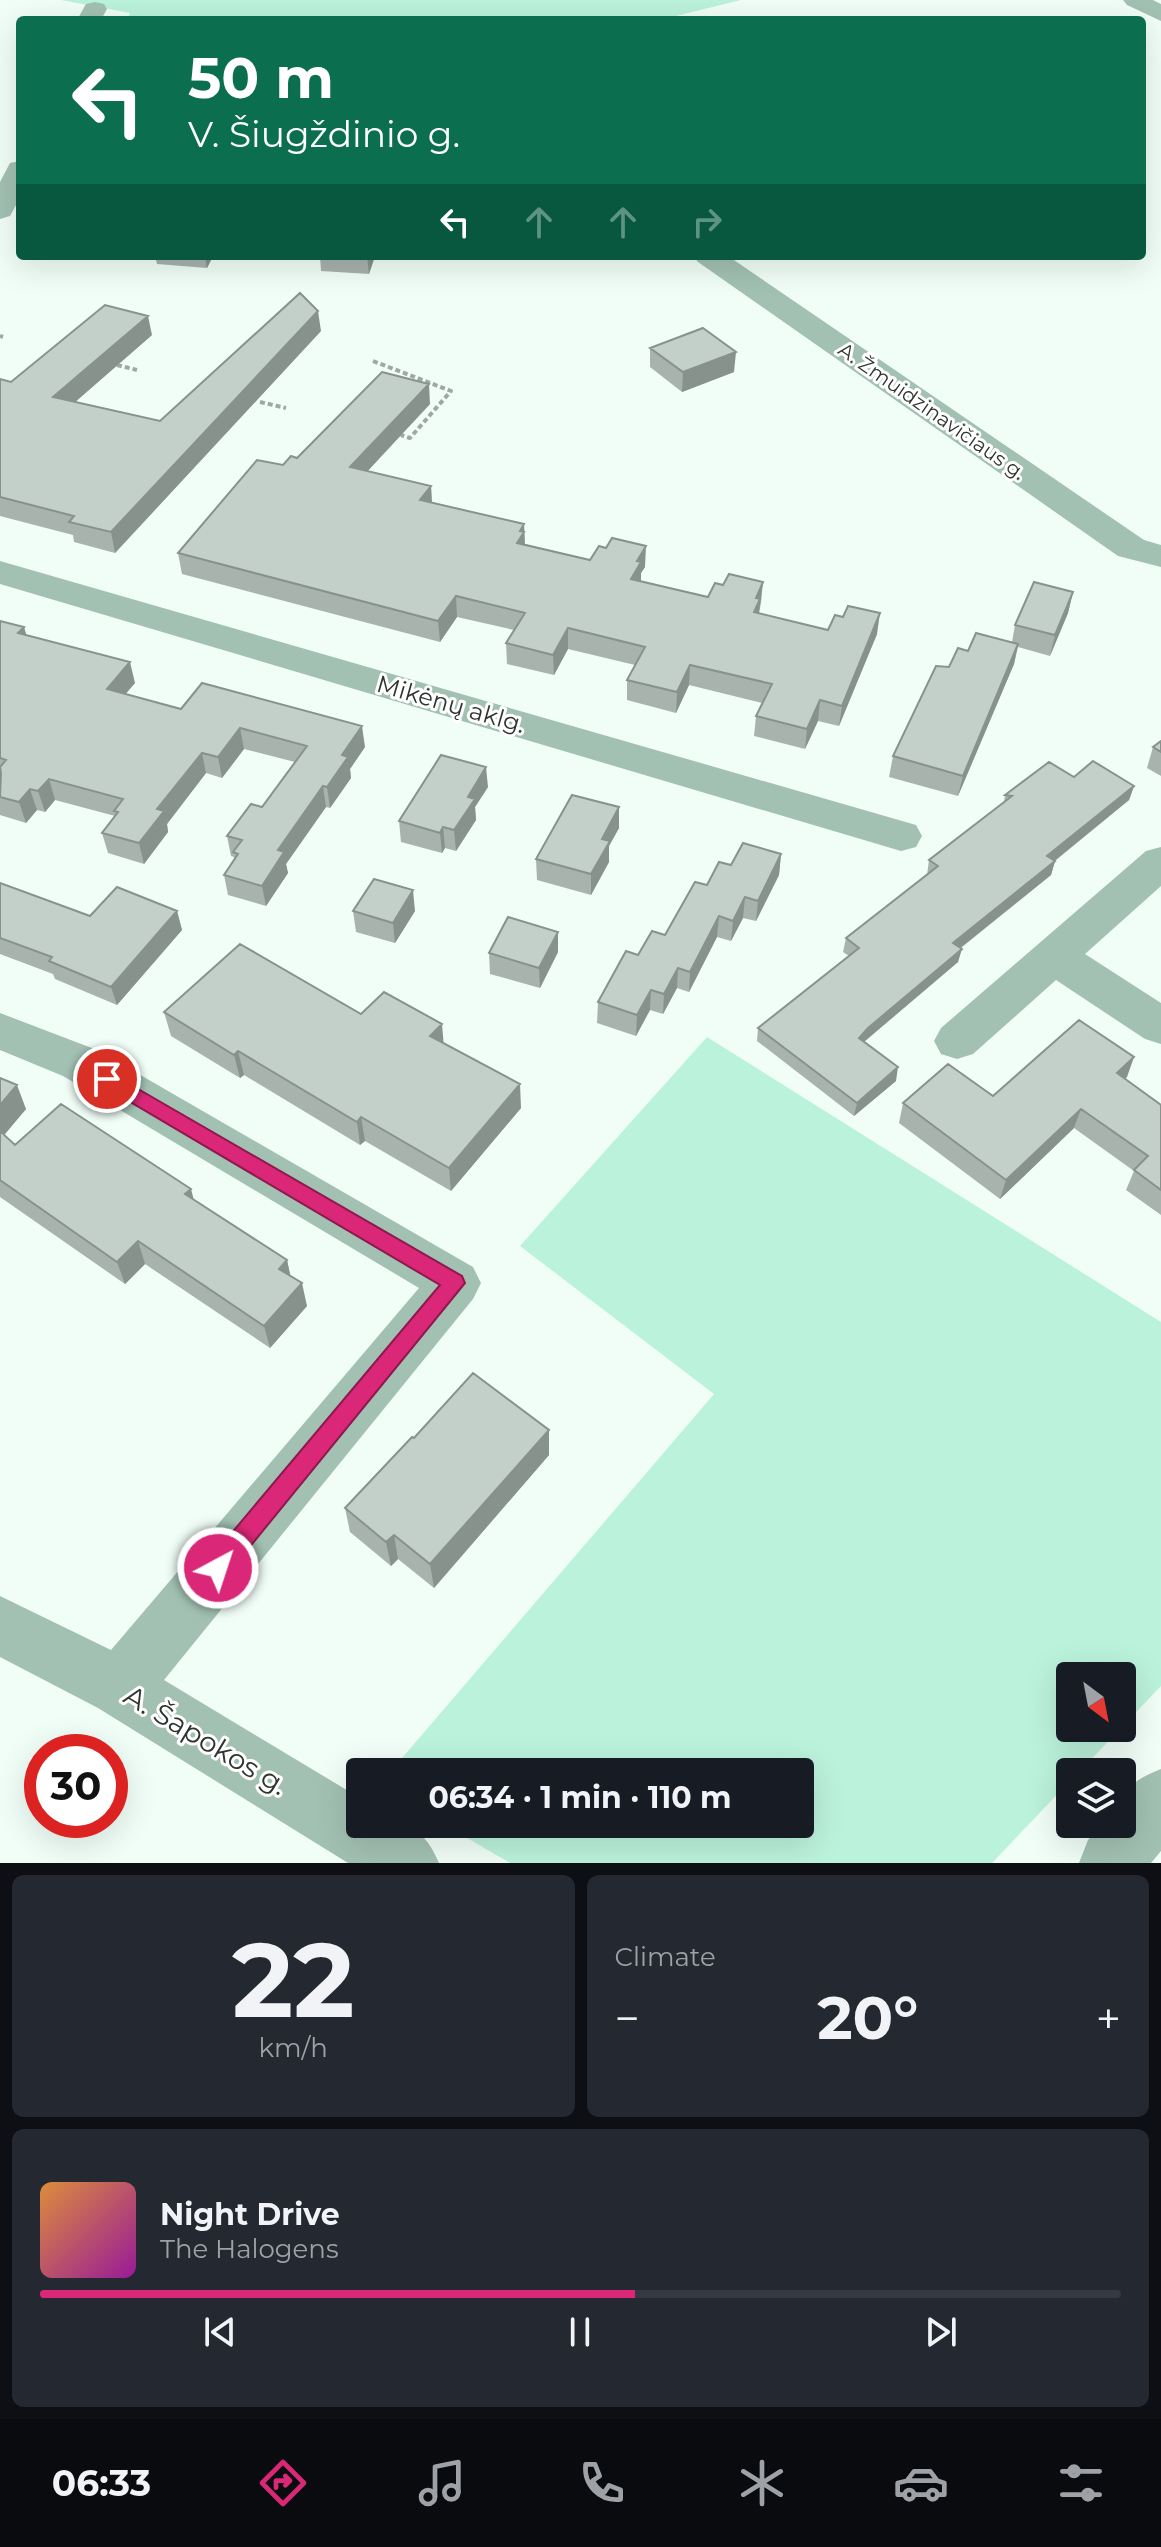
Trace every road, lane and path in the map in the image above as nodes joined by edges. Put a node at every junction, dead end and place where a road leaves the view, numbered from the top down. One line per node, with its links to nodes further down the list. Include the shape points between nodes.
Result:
1 (1135, 0): 2 (street)
2 (1161, 14)
3 (16, 177): 4 (street)
4 (0, 210)
5 (714, 260): 12 (street, A. Žmuidzinavičiaus g., via 1131,548)
6 (373, 361): 11 (path, via 451,391 410,438)
7 (117, 365): 8 (path)
8 (137, 370)
9 (260, 402): 10 (path)
10 (286, 408)
11 (401, 435)
12 (1161, 556)
13 (0, 572): 14 (street, Mikėnų aklg.)
14 (901, 836)
15 (1161, 862): 16 (street)
16 (1053, 956): 17 (street); 19 (street)
17 (1161, 1026)
18 (0, 1031): 21 (street, via 80,1063 455,1283)
19 (957, 1041)
20 (0, 1625): 21 (street, A. Šapokos g.)
21 (119, 1687): 23 (street, A. Šapokos g.)
22 (1161, 1800): 24 (street)
23 (407, 1863)
24 (1111, 1863)

